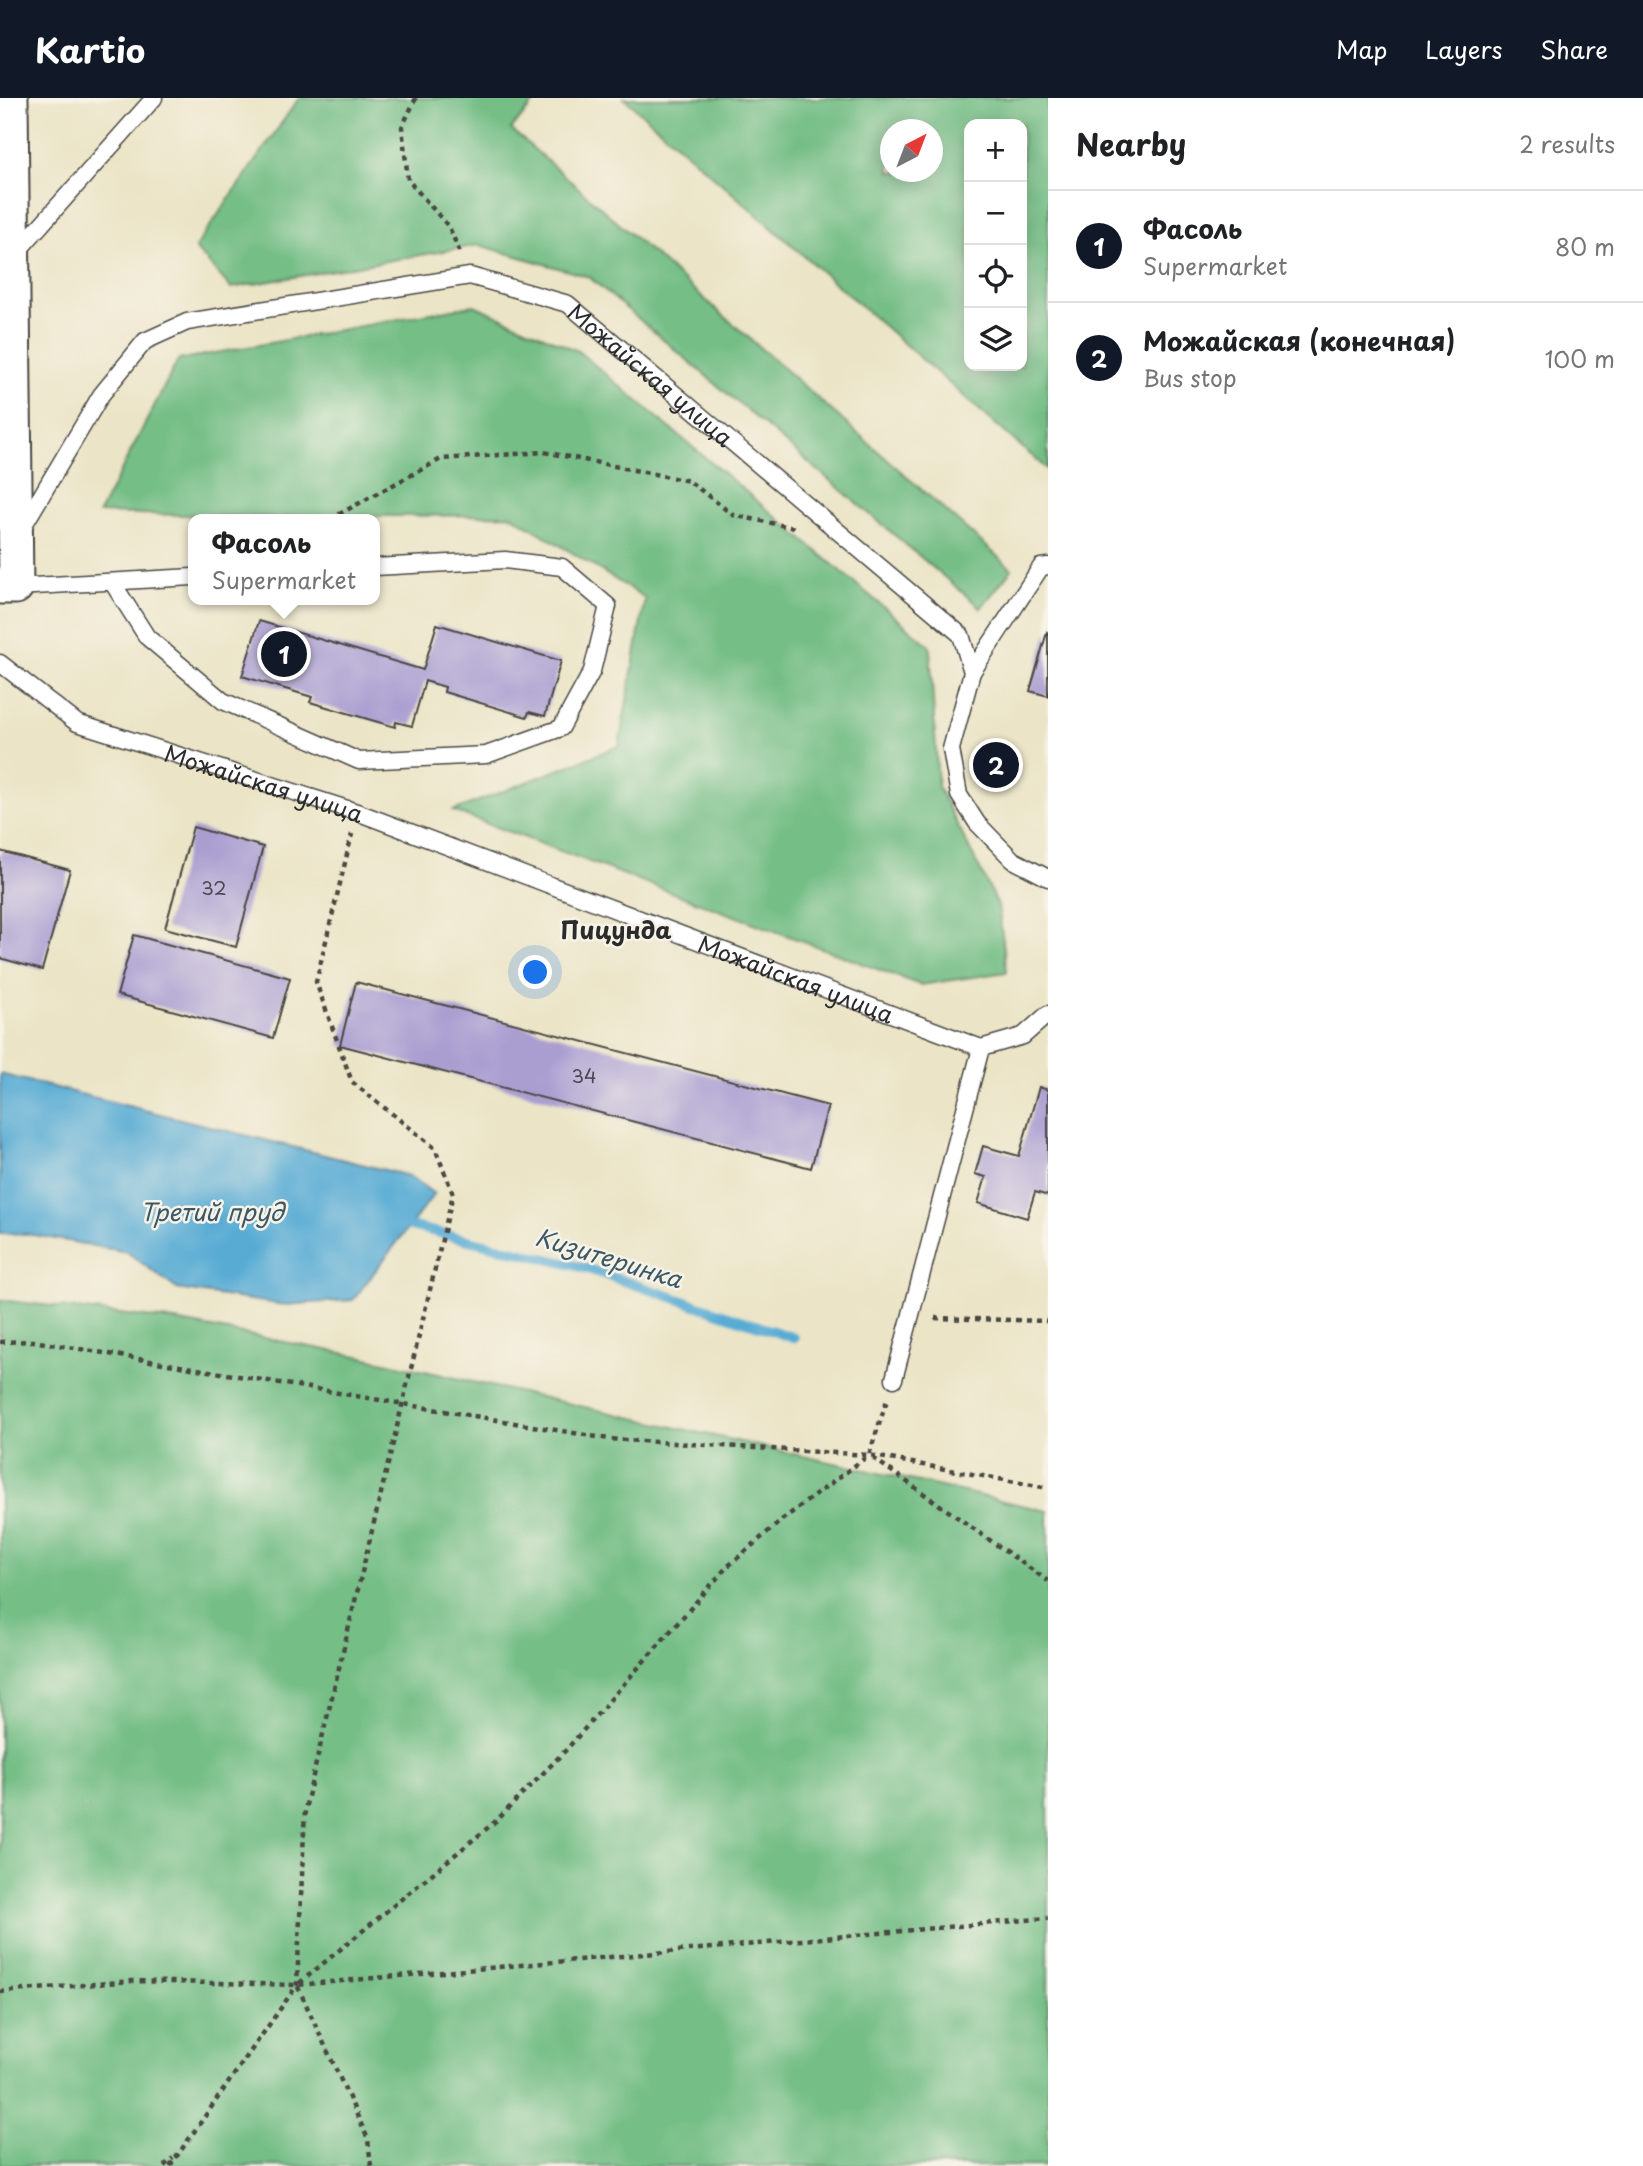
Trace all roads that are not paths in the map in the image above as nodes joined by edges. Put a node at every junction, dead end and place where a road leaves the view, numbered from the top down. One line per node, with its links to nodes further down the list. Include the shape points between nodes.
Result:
1 (11, 98): 3 (street)
2 (154, 98): 3 (lane)
3 (13, 257): 4 (street)
4 (17, 538): 9 (street); 11 (lane, Можайская улица, via 101,395 145,341 187,322 470,276 568,304 961,635)
5 (1048, 566): 11 (lane, via 1041,567)
6 (380, 568): 8 (lane, via 505,561 562,567 608,606 592,671 561,728 486,755 359,761 223,701 147,637)
7 (188, 577): 8 (lane)
8 (112, 582): 9 (lane)
9 (8, 587)
10 (0, 663): 14 (lane, Можайская улица, via 77,723 357,812)
11 (972, 672): 12 (lane, via 951,749 959,795 977,823 1013,860)
12 (1048, 878)
13 (1048, 1014): 14 (lane, via 1023,1036)
14 (981, 1048): 15 (lane)
15 (894, 1379)

